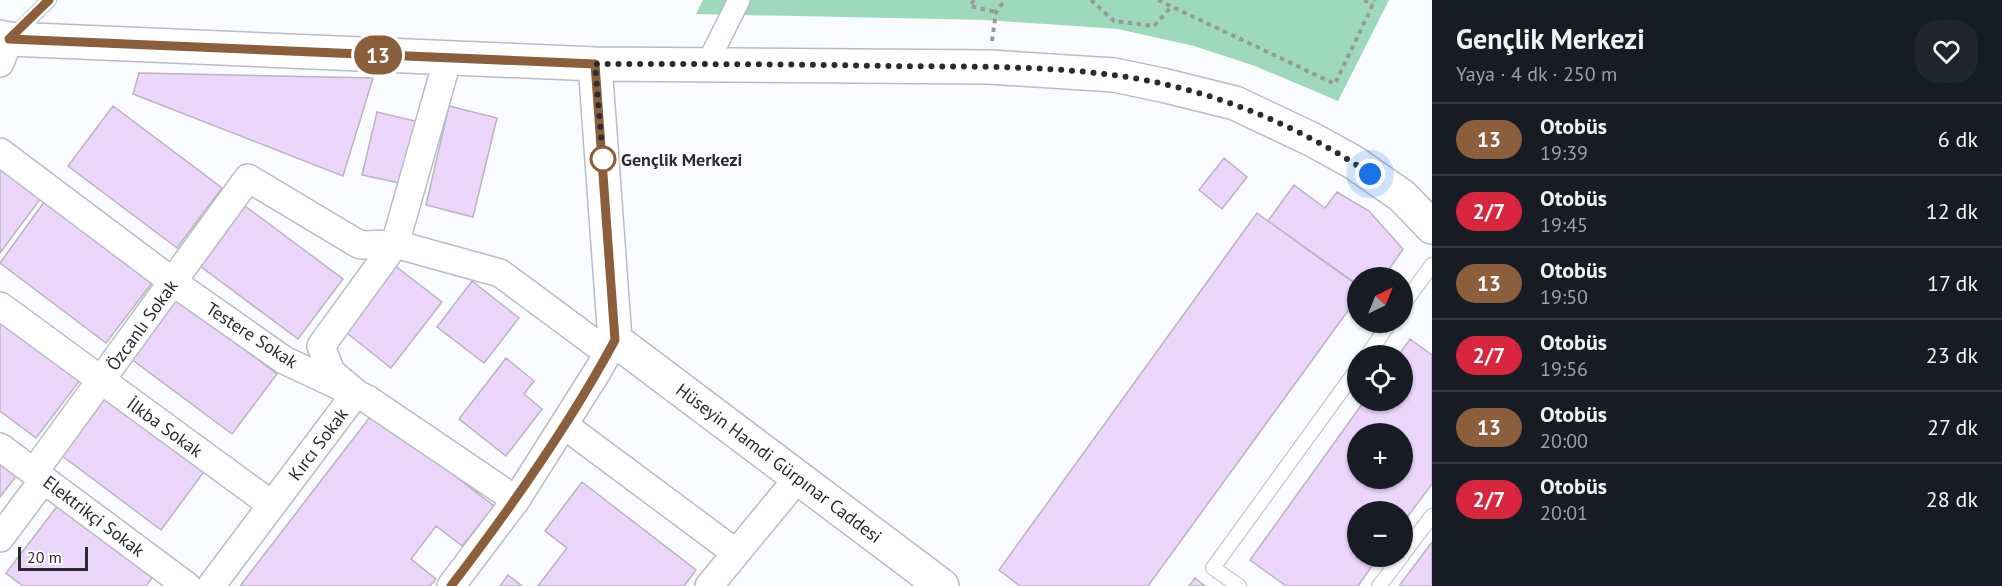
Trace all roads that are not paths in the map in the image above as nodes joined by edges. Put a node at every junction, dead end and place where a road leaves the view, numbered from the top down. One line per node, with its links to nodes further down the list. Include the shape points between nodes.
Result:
1 (49, 0): 3 (lane)
2 (739, 0): 6 (street)
3 (3, 46): 4 (street)
4 (448, 58): 5 (street); 9 (street)
5 (595, 64): 6 (street); 14 (street)
6 (707, 64): 8 (street, via 989,67 1114,75 1162,85 1234,103 1313,140 1402,196)
7 (0, 152): 11 (street, Testere Sokak)
8 (1432, 227)
9 (395, 244): 11 (street, Özcanlı Sokak, via 360,245 248,178); 14 (street, via 500,273); 17 (street, Kırcı Sokak, via 321,346 332,372)
10 (1432, 265): 12 (lane)
11 (173, 282): 15 (street, Özcanlı Sokak); 17 (street, Testere Sokak, via 284,360)
12 (1413, 291)
13 (0, 306): 15 (street, İlkba Sokak)
14 (611, 346): 18 (street); 21 (street, Hüseyin Hamdi Gürpınar Caddesi)
15 (102, 381): 20 (street, Özcanlı Sokak); 23 (street, İlkba Sokak)
16 (1347, 383): 34 (lane, via 1213,568)
17 (356, 393): 22 (street, Testere Sokak); 23 (street, Kırcı Sokak)
18 (564, 425): 22 (street); 27 (street)
19 (0, 447): 20 (street, Elektrikçi Sokak)
20 (39, 476): 25 (street, Özcanlı Sokak); 29 (street, Elektrikçi Sokak)
21 (798, 478): 27 (street); 33 (street, Hüseyin Hamdi Gürpınar Caddesi)
22 (516, 500): 31 (street)
23 (272, 505): 30 (street, Kırcı Sokak)
24 (1432, 516): 26 (lane)
25 (0, 538)
26 (1413, 541)
27 (736, 553): 32 (street)
28 (1394, 567): 35 (lane)
29 (187, 586)
30 (211, 586)
31 (452, 586)
32 (709, 586)
33 (942, 586)
34 (1239, 586)
35 (1379, 586)

